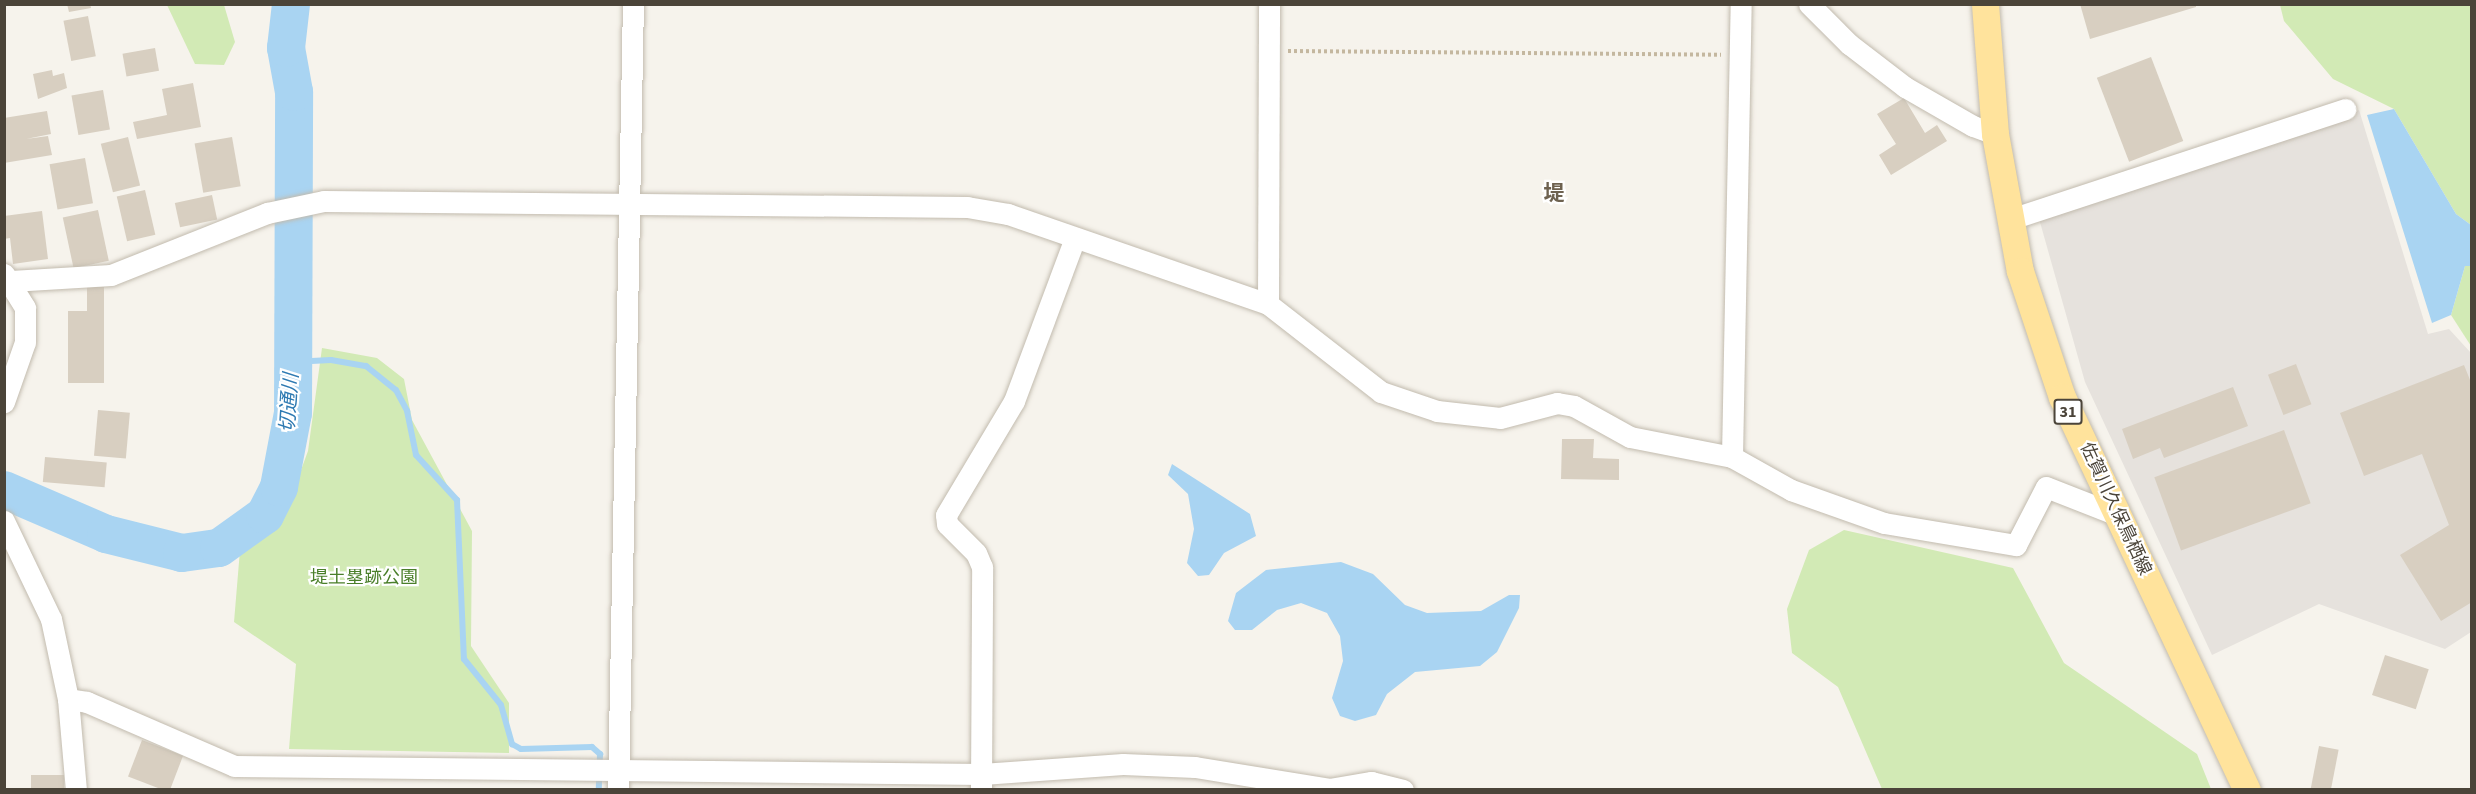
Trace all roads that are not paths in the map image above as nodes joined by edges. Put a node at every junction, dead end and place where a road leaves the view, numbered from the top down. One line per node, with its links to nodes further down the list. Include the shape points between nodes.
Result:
1 (633, 4): 8 (street)
2 (1269, 4): 12 (street)
3 (1741, 4): 14 (street)
4 (1809, 4): 7 (street, via 1849,44 1905,87 1973,126)
5 (1985, 4): 7 (main road, 佐賀川久保鳥栖線 / 31)
6 (2345, 110): 9 (street)
7 (1995, 134): 9 (main road, 佐賀川久保鳥栖線 / 31)
8 (630, 205): 10 (street, via 967,207 1008,214); 11 (street, via 324,201 267,213 111,275); 18 (street)
9 (2011, 219): 15 (main road, 佐賀川久保鳥栖線 / 31, via 2020,271 2062,397)
10 (1075, 238): 12 (street); 19 (street, via 1014,401 946,515 947,524 976,553 982,567)
11 (8, 278): 13 (street, via 25,308 25,342)
12 (1268, 304): 14 (street, via 1381,392 1437,411 1500,418 1557,403 1574,406 1630,437)
13 (4, 402)
14 (1732, 457): 15 (street, via 1791,490 1884,523 2016,545 2046,487)
15 (2117, 515): 23 (main road, 佐賀川久保鳥栖線 / 31)
16 (4, 521): 17 (street, via 51,619)
17 (68, 699): 18 (street, via 87,702 234,766 579,770); 20 (street)
18 (618, 780): 19 (street)
19 (982, 782): 21 (street, via 1158,764)
20 (76, 789)
21 (1349, 789): 22 (street, via 1371,782)
22 (1402, 789)
23 (2247, 789)

